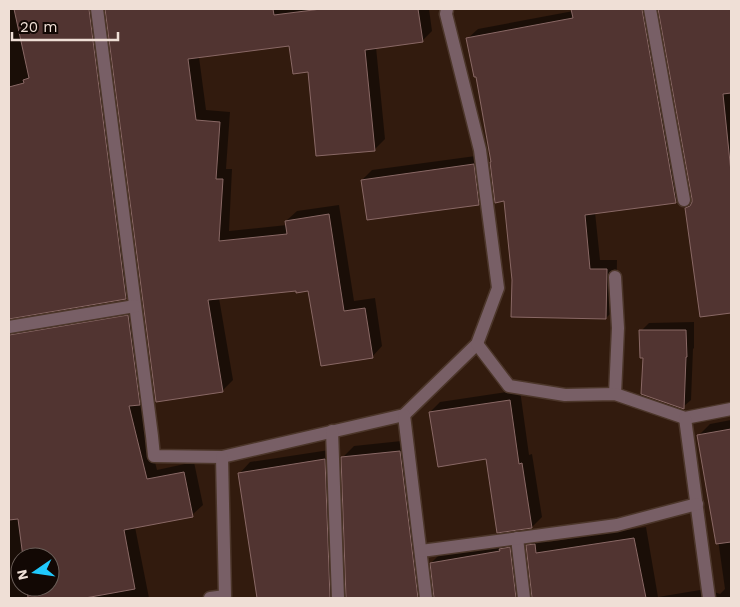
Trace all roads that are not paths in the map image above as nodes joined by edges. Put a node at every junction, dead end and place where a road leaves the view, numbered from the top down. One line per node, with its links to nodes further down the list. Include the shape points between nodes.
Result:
1 (96, 9): 6 (street)
2 (448, 9): 8 (street, via 446,14 480,150 498,288)
3 (650, 9): 4 (street)
4 (684, 200)
5 (615, 277): 9 (street, via 618,328)
6 (135, 306): 7 (street); 14 (street, via 154,456)
7 (9, 327)
8 (477, 344): 9 (street, via 509,386 565,395); 11 (street)
9 (615, 394): 12 (street)
10 (731, 409): 12 (street)
11 (404, 415): 13 (street); 17 (street)
12 (685, 418): 15 (street)
13 (332, 431): 14 (street); 19 (street)
14 (222, 457): 18 (street, via 225,596)
15 (697, 504): 16 (street, via 617,525); 22 (street)
16 (517, 538): 17 (street); 21 (street)
17 (421, 551): 20 (street)
18 (210, 598)
19 (338, 598)
20 (426, 598)
21 (524, 598)
22 (709, 598)

